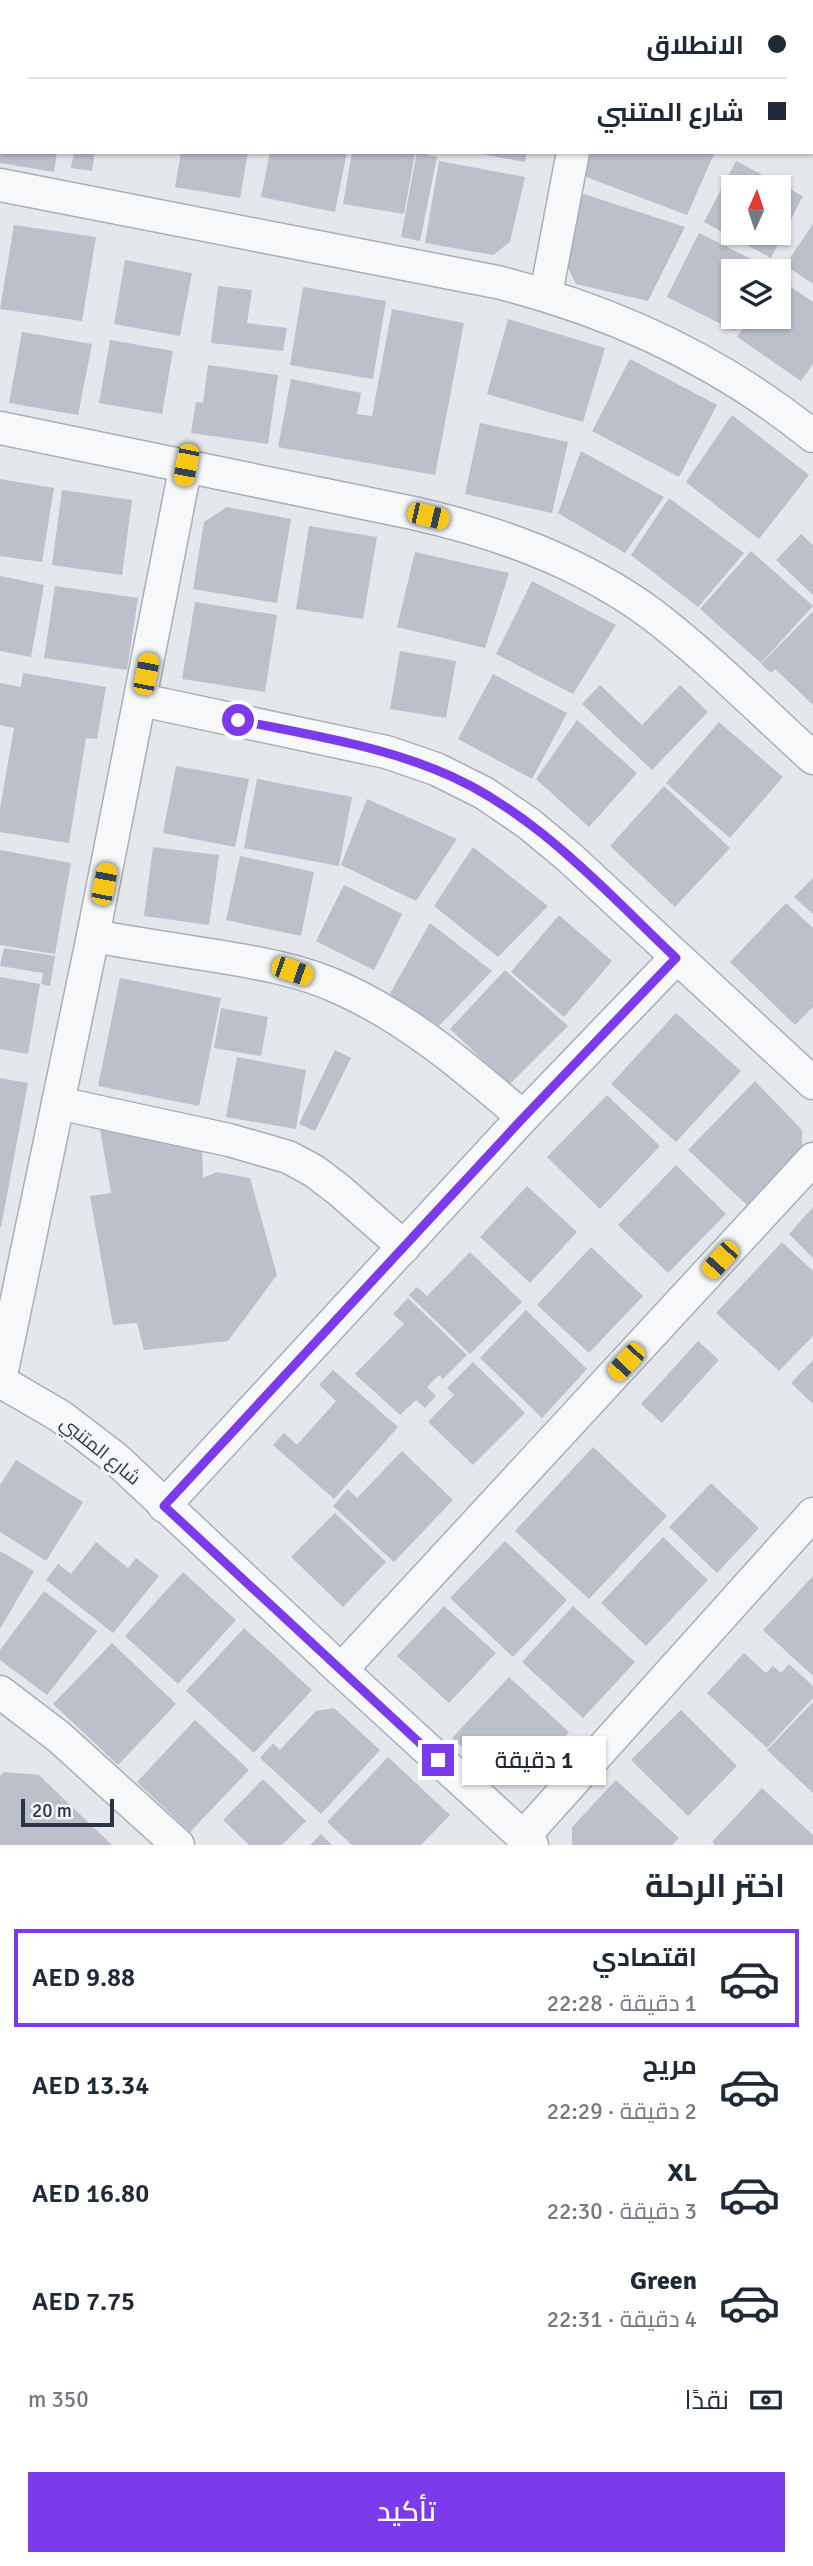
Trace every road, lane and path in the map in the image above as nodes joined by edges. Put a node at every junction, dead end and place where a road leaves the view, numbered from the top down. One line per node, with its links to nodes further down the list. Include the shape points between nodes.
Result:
1 (573, 154): 3 (street)
2 (0, 185): 3 (street)
3 (546, 294): 5 (street, via 599,312 701,359)
4 (0, 428): 6 (street)
5 (813, 436)
6 (186, 465): 7 (street); 8 (street, via 463,524 559,559 604,583 687,642)
7 (141, 700): 9 (street); 10 (street, via 386,752 436,769 484,793 528,823)
8 (813, 758)
9 (93, 936): 12 (street); 13 (street, via 244,961 338,987 422,1035)
10 (676, 958): 11 (street); 13 (street)
11 (813, 1083)
12 (58, 1103): 15 (street, via 288,1157 339,1190); 16 (street)
13 (523, 1118): 15 (street)
14 (813, 1159): 19 (street)
15 (404, 1247): 17 (street)
16 (0, 1381): 17 (street, شارع المتنبي, via 60,1416 115,1458)
17 (164, 1506): 19 (street, شارع المتنبي)
18 (813, 1514): 21 (street)
19 (341, 1670): 21 (street, شارع المتنبي)
20 (4, 1701): 22 (street, via 105,1777)
21 (528, 1841)
22 (178, 1845)

